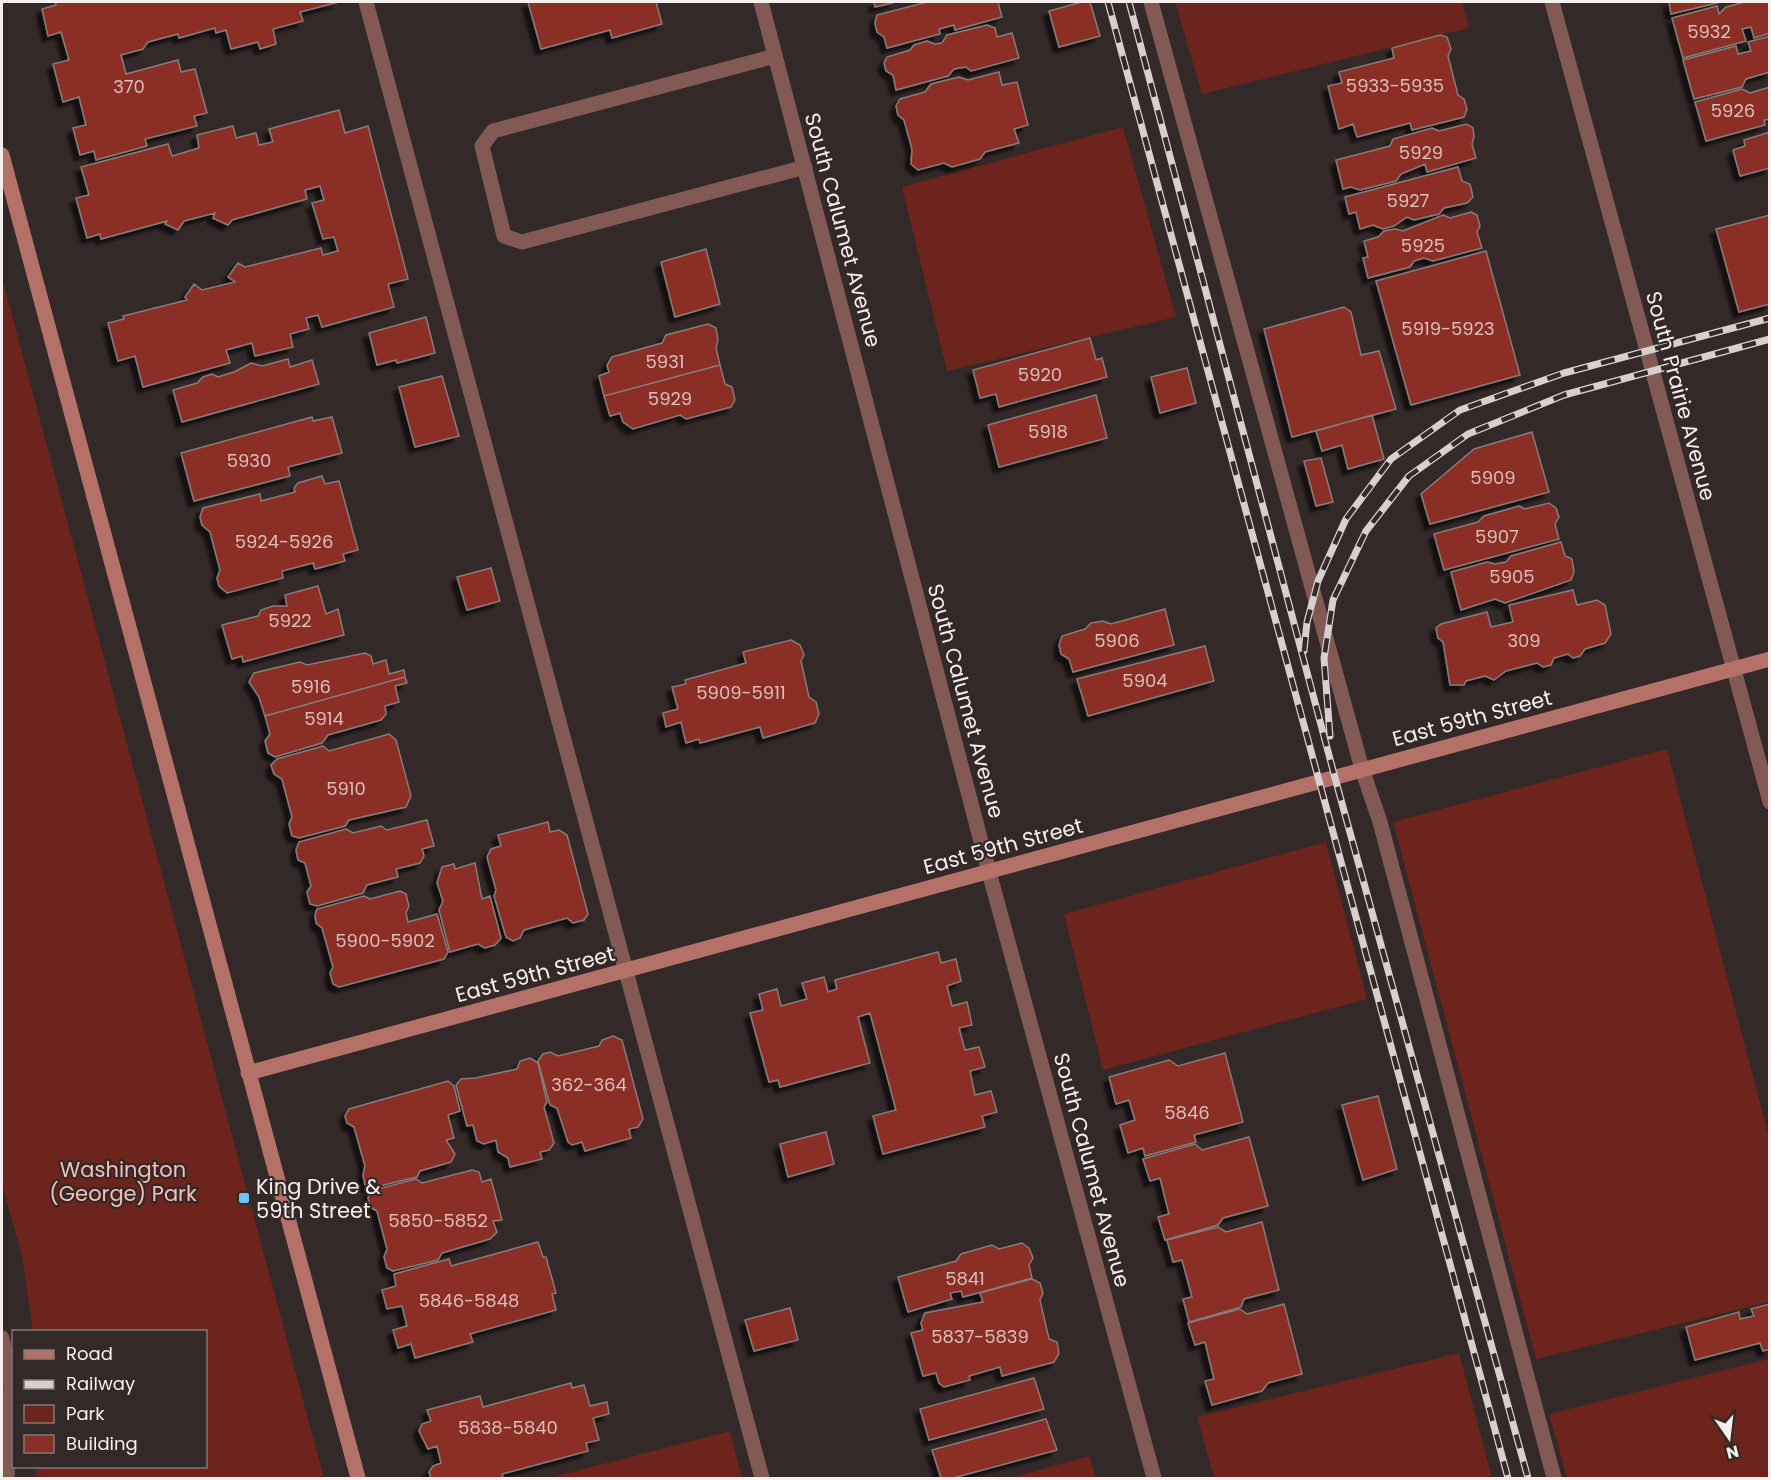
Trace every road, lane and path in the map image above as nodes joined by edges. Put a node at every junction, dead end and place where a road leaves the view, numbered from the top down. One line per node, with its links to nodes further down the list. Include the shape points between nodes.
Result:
1 (366, 2): 13 (street)
2 (761, 2): 5 (street, South Calumet Avenue)
3 (1151, 2): 10 (street)
4 (1552, 2): 9 (street, South Prairie Avenue)
5 (775, 56): 7 (street, South Calumet Avenue); 7 (street, via 493,130 482,146 504,236 522,242)
6 (2, 155): 14 (street)
7 (805, 167): 12 (street, South Calumet Avenue)
8 (1770, 659): 9 (street, East 59th Street)
9 (1734, 668): 10 (street, East 59th Street); 11 (street, South Prairie Avenue)
10 (1362, 769): 12 (street, East 59th Street); 20 (street, via 1380,822)
11 (1770, 802)
12 (989, 872): 13 (street, East 59th Street); 19 (street, South Calumet Avenue)
13 (626, 970): 14 (street, East 59th Street); 18 (street)
14 (248, 1073): 17 (street)
15 (2, 1338): 16 (street, via 11,1386)
16 (8, 1479)
17 (358, 1479)
18 (762, 1479)
19 (1154, 1479)
20 (1554, 1479)

